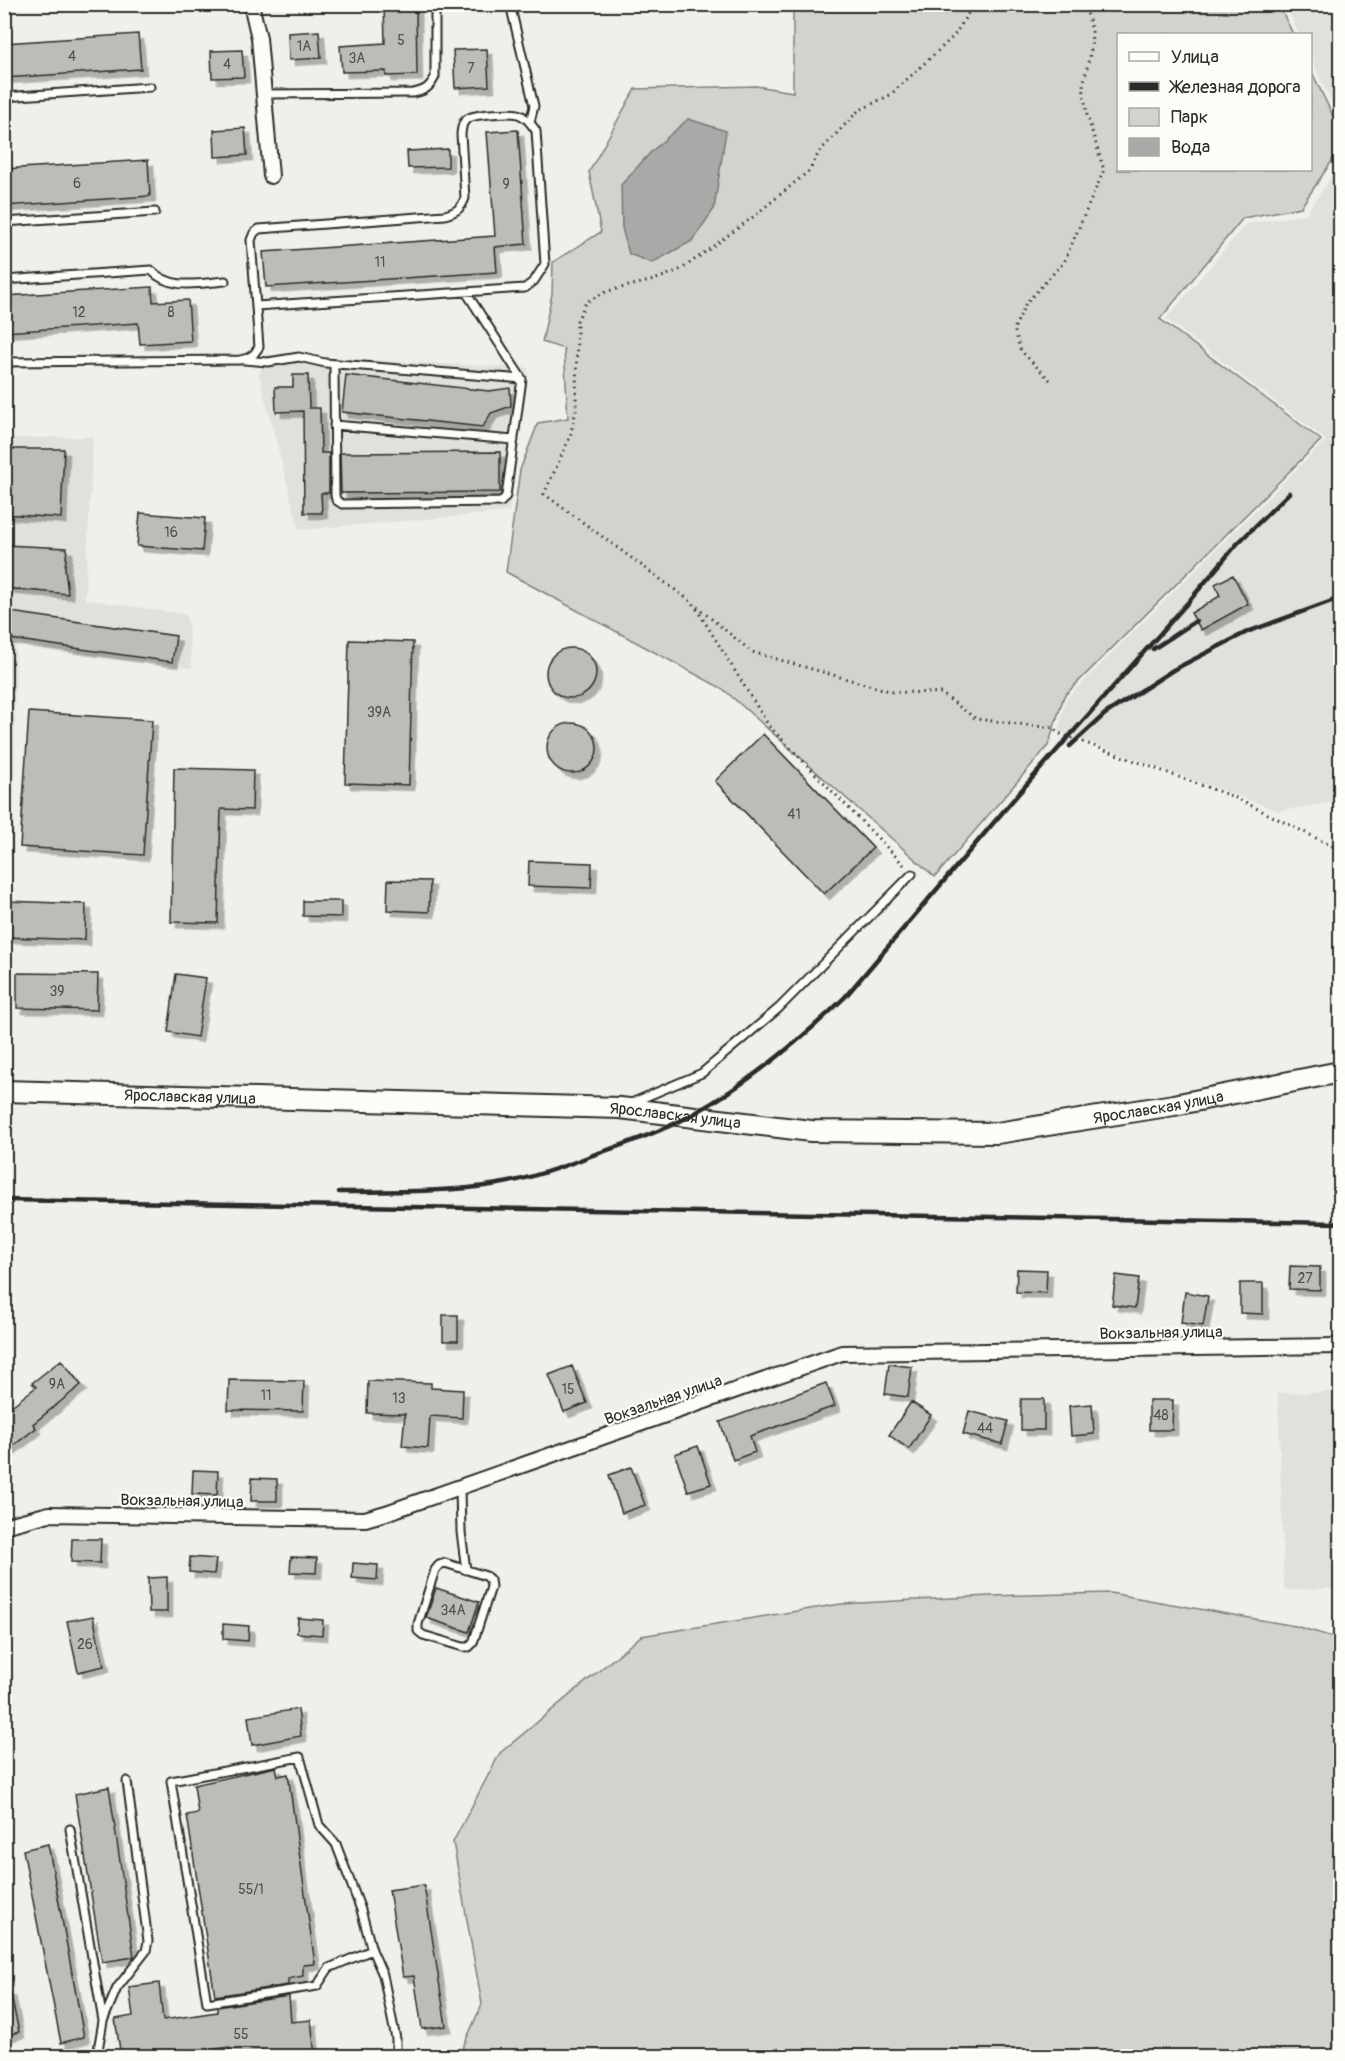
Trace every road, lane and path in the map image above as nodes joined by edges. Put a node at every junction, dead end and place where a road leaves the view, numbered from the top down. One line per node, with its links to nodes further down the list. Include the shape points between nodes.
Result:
1 (251, 4): 7 (street, via 259,38)
2 (510, 4): 9 (lane, via 534,106)
3 (974, 4): 24 (path, via 954,36 890,95 858,111 819,152 810,170 753,217 682,269 608,291 586,302 578,321 576,410 570,437 544,494)
4 (1085, 4): 21 (path, via 1092,32 1083,86 1087,115 1104,170 1064,262 1026,303 1014,329 1021,351)
5 (435, 14): 7 (lane, via 435,77 423,91)
6 (150, 87): 8 (lane)
7 (264, 94): 10 (street)
8 (4, 97)
9 (530, 122): 15 (lane, via 536,131 545,264 525,288); 16 (lane, via 516,113 478,116 462,124 465,198 455,212 259,229 251,240)
10 (271, 176)
11 (154, 212): 12 (lane)
12 (4, 222)
13 (4, 280): 14 (lane, via 151,270 176,285)
14 (225, 281)
15 (465, 292): 16 (lane); 20 (lane)
16 (256, 306): 17 (lane, via 259,347)
17 (240, 360): 18 (lane); 19 (lane, via 268,362 299,357)
18 (4, 362)
19 (334, 364): 20 (lane); 22 (lane)
20 (522, 379): 23 (lane)
21 (1050, 380)
22 (334, 425): 23 (lane); 23 (lane, via 334,495 342,504 501,502 506,496)
23 (514, 440)
24 (693, 603): 25 (path, via 752,652 893,692 941,693 976,719 1053,729 1234,797); 26 (path, via 769,726)
25 (1341, 850)
26 (912, 874): 29 (lane, via 779,1008 702,1073)
27 (1341, 1072): 29 (main road, Ярославская улица, via 1174,1105 997,1133 811,1131)
28 (4, 1090): 29 (main road, Ярославская улица)
29 (620, 1108)
30 (1341, 1346): 31 (street, Вокзальная улица, via 842,1353)
31 (460, 1488): 32 (street, Вокзальная улица, via 365,1519 49,1514); 33 (lane)
32 (4, 1526)
33 (466, 1570): 33 (lane, via 486,1576 491,1587 473,1643 463,1647 423,1635 418,1624 435,1570 445,1563)
34 (127, 1781): 37 (lane, via 148,1941 146,1951 117,1988)
35 (70, 1829): 37 (lane)
36 (372, 1950): 36 (lane, via 336,1844 319,1825 300,1757 171,1781 207,2003 317,1986 329,1968); 39 (lane, via 383,1975)
37 (103, 2021): 38 (lane)
38 (97, 2056)
39 (396, 2056)

